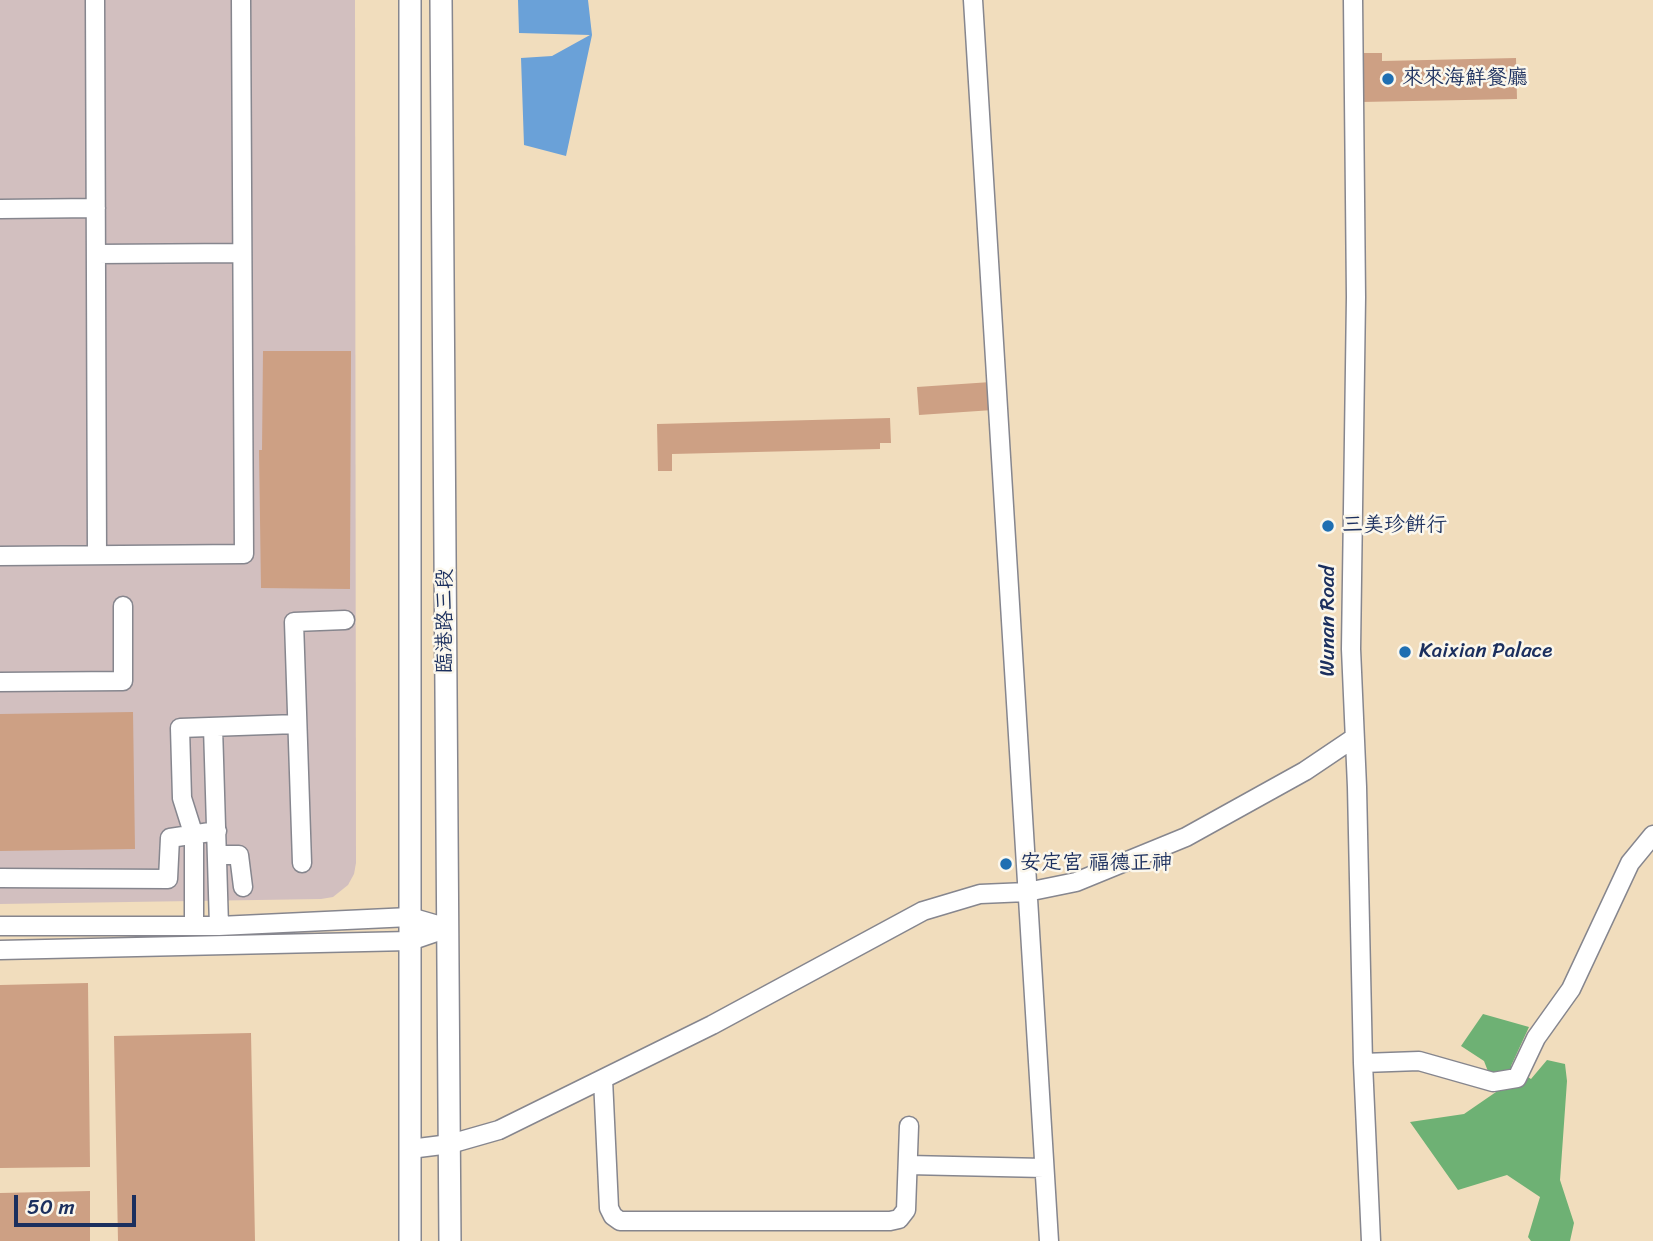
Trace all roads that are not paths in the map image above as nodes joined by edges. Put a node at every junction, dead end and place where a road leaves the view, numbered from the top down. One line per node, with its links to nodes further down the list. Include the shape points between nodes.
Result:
1 (95, 0): 7 (street)
2 (241, 0): 9 (street)
3 (410, 0): 27 (main road, 臨港路三段)
4 (441, 0): 31 (main road, 臨港路三段)
5 (973, 0): 26 (street)
6 (1353, 0): 18 (street, Wunan Road)
7 (96, 208): 8 (street); 10 (street)
8 (0, 209)
9 (242, 253): 10 (street); 11 (street, via 244,554)
10 (96, 254): 11 (street)
11 (97, 555): 12 (street)
12 (0, 556)
13 (123, 606): 15 (street, via 123,681)
14 (345, 620): 16 (street, via 294,622)
15 (0, 682)
16 (297, 724): 17 (street); 23 (street)
17 (214, 727): 19 (street); 21 (street, via 180,728 182,798)
18 (1354, 738): 26 (street, via 1305,771 1186,837 1076,882); 34 (street, Wunan Road)
19 (217, 831): 21 (street); 22 (street)
20 (1653, 835): 34 (street, via 1630,863 1571,989 1536,1038 1517,1078 1493,1082 1419,1060)
21 (194, 836): 24 (street, via 170,838 168,879); 29 (street)
22 (218, 855): 25 (street, via 239,855); 30 (street)
23 (302, 863)
24 (0, 878)
25 (243, 887)
26 (1027, 892): 35 (street, via 980,894 923,911 712,1026); 40 (street)
27 (410, 917): 30 (street); 31 (street); 32 (main road, 臨港路三段)
28 (0, 926): 29 (street)
29 (194, 926): 30 (street)
30 (219, 926)
31 (448, 928): 32 (street); 37 (main road, 臨港路三段)
32 (410, 941): 33 (street); 38 (main road, 臨港路三段)
33 (0, 950)
34 (1363, 1063): 44 (street, Wunan Road)
35 (603, 1079): 37 (street, via 499,1130); 39 (street, via 609,1208 620,1221 890,1221 900,1219 906,1210)
36 (909, 1126): 39 (street)
37 (450, 1144): 38 (street); 42 (main road, 臨港路三段)
38 (410, 1149): 41 (main road, 臨港路三段)
39 (908, 1165): 40 (street)
40 (1044, 1168): 43 (street)
41 (410, 1241)
42 (450, 1241)
43 (1049, 1241)
44 (1371, 1241)

